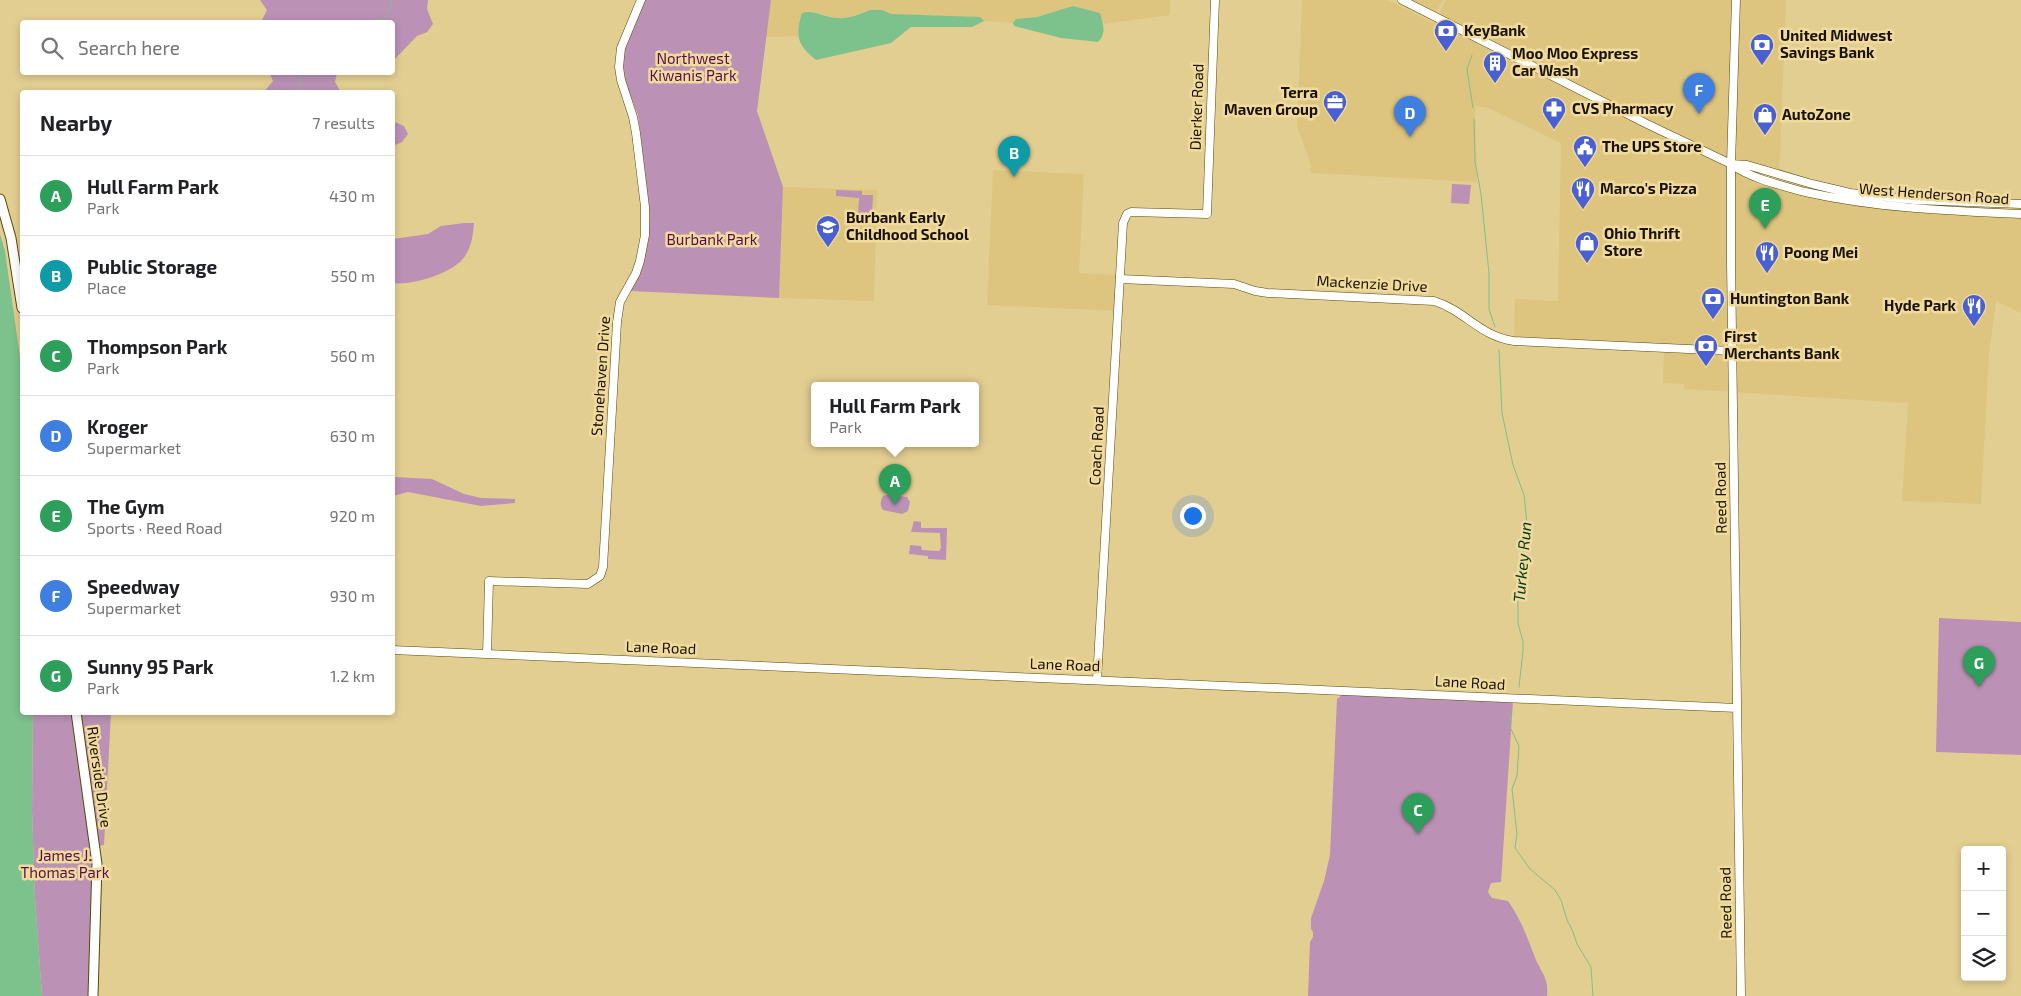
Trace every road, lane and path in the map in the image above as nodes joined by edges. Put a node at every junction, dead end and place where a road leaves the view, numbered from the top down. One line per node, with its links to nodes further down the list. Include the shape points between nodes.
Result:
1 (641, 0): 16 (street, Stonehaven Drive, via 621,48 619,67 636,134 645,235 639,263 620,302 618,314 604,563 600,576 584,584 490,581)
2 (1215, 0): 10 (street, Dierker Road, via 1207,214 1136,211)
3 (1402, 0): 5 (street, West Henderson Road)
4 (1736, 0): 5 (street, Reed Road)
5 (1731, 164): 6 (street, West Henderson Road, via 1743,173); 9 (street, West Henderson Road, via 1876,196); 14 (street, Reed Road)
6 (1788, 187): 8 (street, via 1790,192); 11 (street, West Henderson Road, via 1829,198 1892,207)
7 (0, 199): 13 (main road, via 11,238)
8 (1818, 200)
9 (2021, 204)
10 (1127, 214): 12 (street, Coach Road, via 1123,223)
11 (2021, 214)
12 (1120, 279): 14 (street, Mackenzie Drive, via 1234,284 1268,293 1434,301 1449,307 1489,334 1514,341); 17 (street, Coach Road)
13 (20, 292)
14 (1732, 351): 18 (street, Reed Road)
15 (395, 650): 16 (street, Lane Road)
16 (487, 654): 17 (street, Lane Road)
17 (1097, 680): 18 (street, Lane Road)
18 (1737, 708): 21 (street, Reed Road)
19 (76, 715): 20 (main road, Riverside Drive, via 97,864)
20 (93, 996)
21 (1741, 996)

